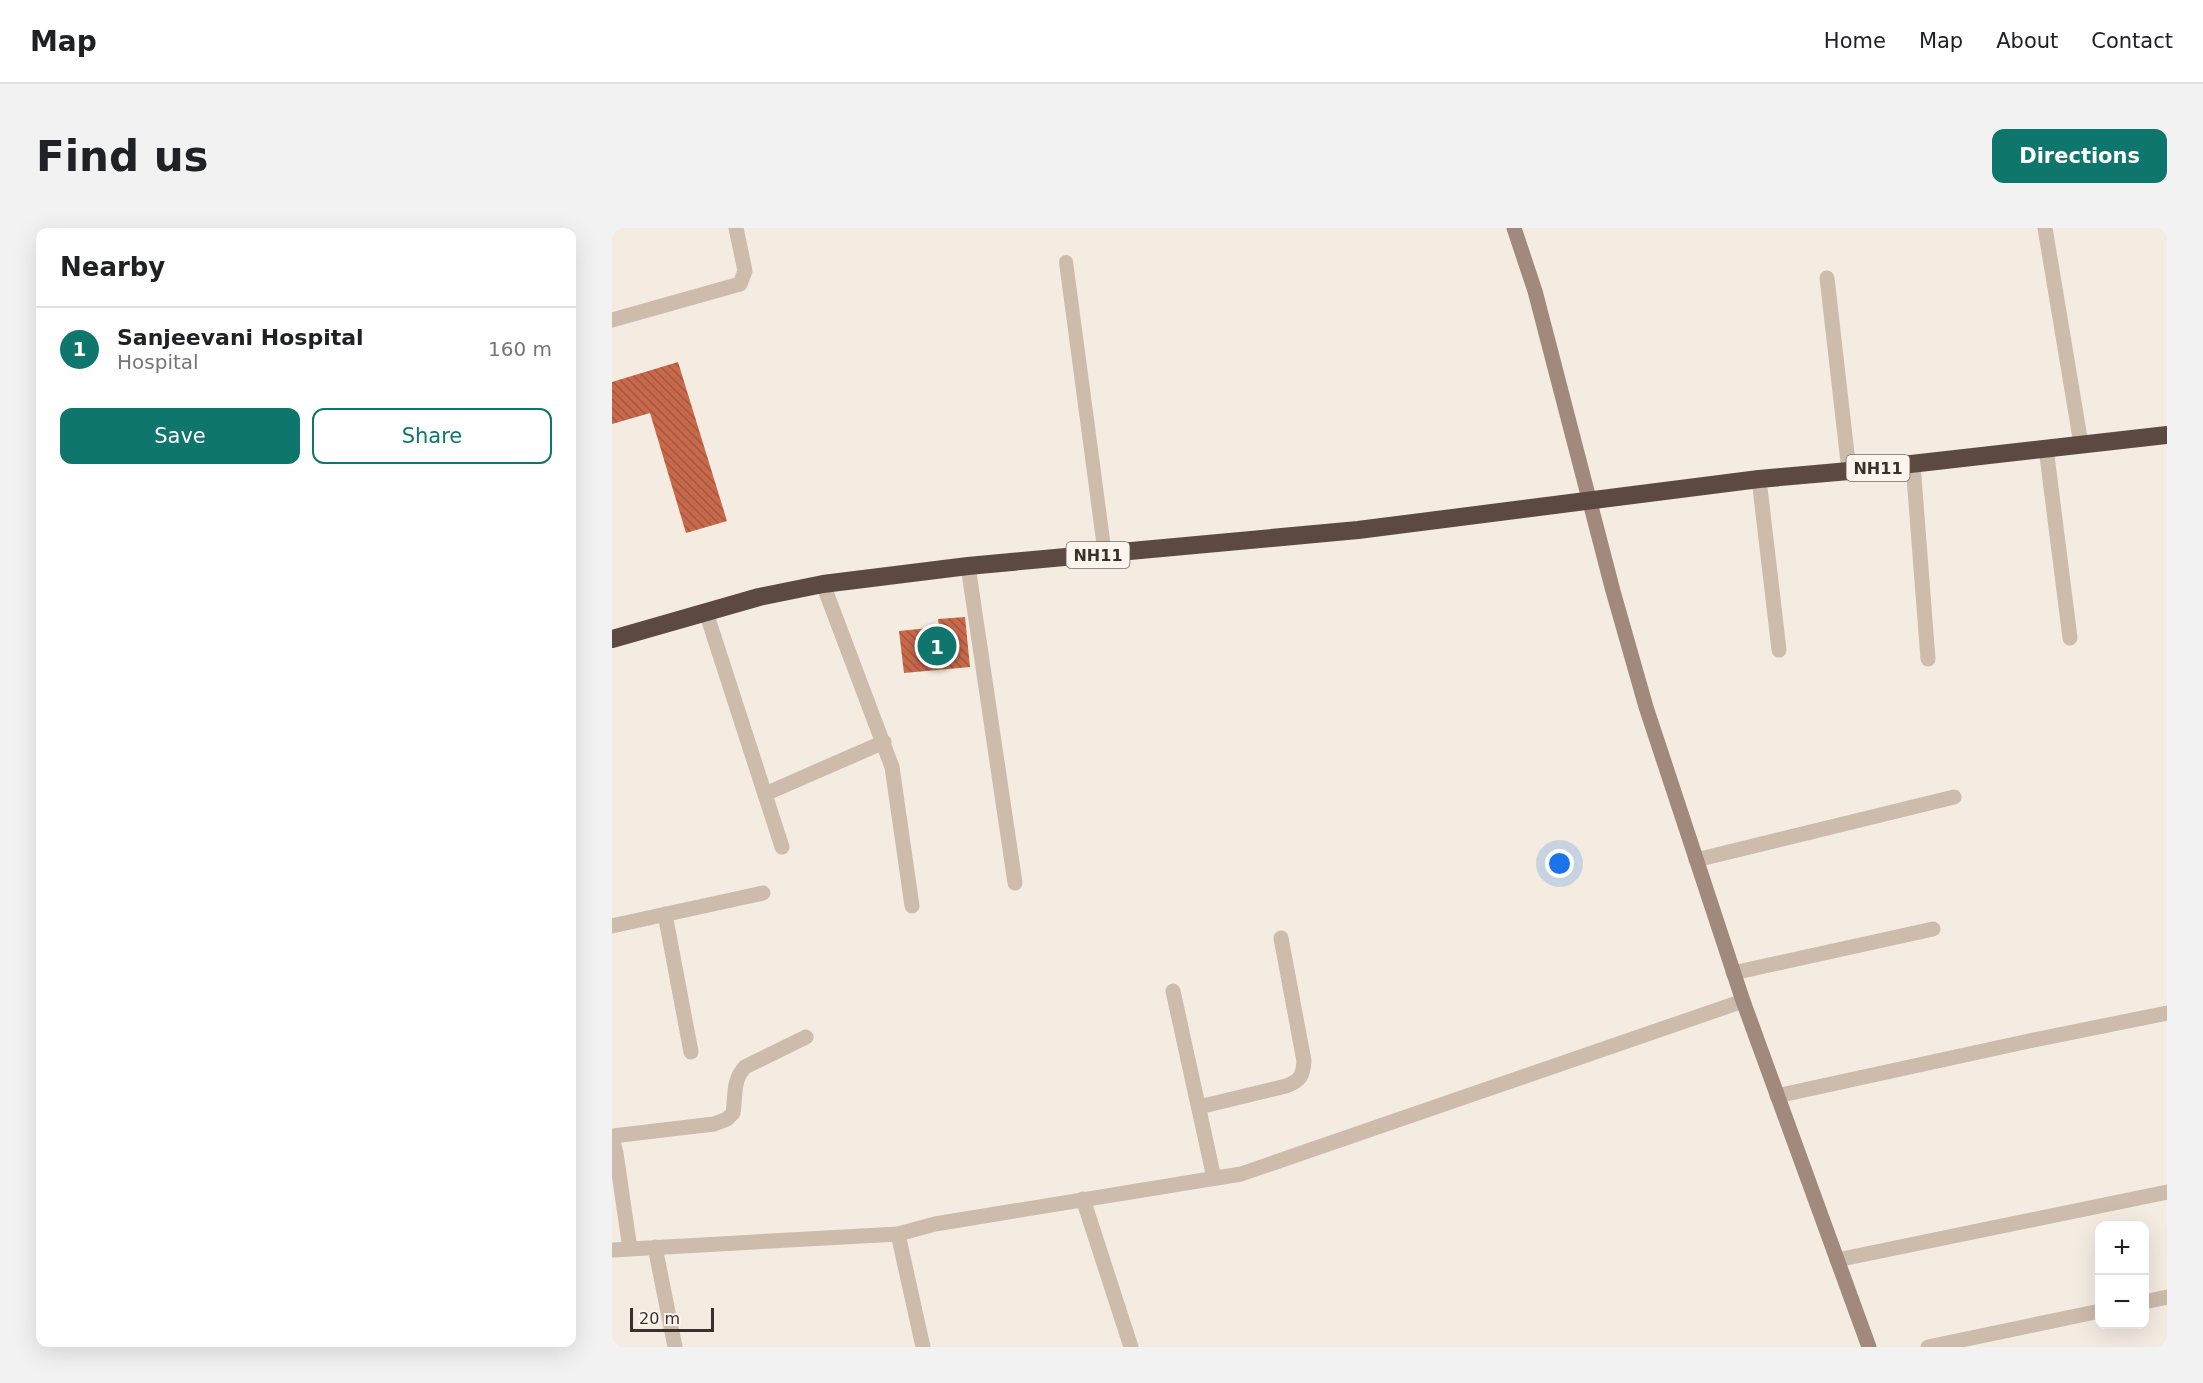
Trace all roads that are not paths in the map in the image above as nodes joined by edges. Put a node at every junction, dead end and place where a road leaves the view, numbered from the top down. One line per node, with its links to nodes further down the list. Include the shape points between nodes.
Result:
1 (736, 228): 6 (street, via 745,272 740,284)
2 (1514, 228): 13 (street, via 1535,291)
3 (2045, 228): 8 (street)
4 (1066, 262): 14 (lane)
5 (1827, 278): 11 (street)
6 (612, 320)
7 (2167, 435): 8 (highway, NH11)
8 (2081, 444): 9 (highway, NH11)
9 (2046, 448): 10 (highway, NH11); 18 (street)
10 (1913, 464): 11 (highway, NH11); 21 (street)
11 (1849, 471): 12 (highway, NH11)
12 (1759, 479): 13 (highway, NH11); 20 (street)
13 (1589, 501): 14 (highway, NH11, via 1358,530); 26 (street, via 1646,707)
14 (1105, 555): 15 (highway, NH11)
15 (968, 566): 16 (highway, NH11); 27 (street)
16 (823, 584): 17 (highway, NH11); 22 (street)
17 (706, 612): 19 (highway, NH11); 23 (street)
18 (2070, 638)
19 (612, 639)
20 (1779, 650)
21 (1928, 659)
22 (884, 742): 23 (street); 29 (street, via 892,767)
23 (765, 794): 25 (street)
24 (1954, 796): 26 (street)
25 (782, 847)
26 (1696, 860): 34 (street)
27 (1015, 883)
28 (763, 893): 30 (street)
29 (912, 906)
30 (666, 914): 31 (street); 39 (street)
31 (612, 926)
32 (1933, 929): 34 (street)
33 (1281, 938): 41 (street, via 1304,1061 1303,1074 1297,1082 1286,1086)
34 (1733, 973): 36 (street)
35 (1173, 991): 41 (street)
36 (1743, 1001): 40 (street); 44 (street, via 1241,1174)
37 (2167, 1013): 40 (street)
38 (806, 1037): 42 (street, via 745,1067 738,1075 733,1113 727,1119 714,1124)
39 (692, 1052)
40 (1778, 1096): 51 (street)
41 (1198, 1107): 44 (street)
42 (612, 1136): 43 (street)
43 (614, 1153): 49 (street)
44 (1214, 1178): 46 (street)
45 (2167, 1192): 51 (street)
46 (1083, 1199): 47 (street); 57 (street)
47 (898, 1234): 48 (street); 56 (street)
48 (655, 1247): 49 (street); 55 (street)
49 (630, 1249): 50 (street)
50 (612, 1250)
51 (1837, 1260): 58 (street)
52 (2167, 1297): 53 (street)
53 (2149, 1301)
54 (2095, 1312): 59 (street)
55 (675, 1347)
56 (923, 1347)
57 (1131, 1347)
58 (1869, 1347)
59 (1928, 1347)

